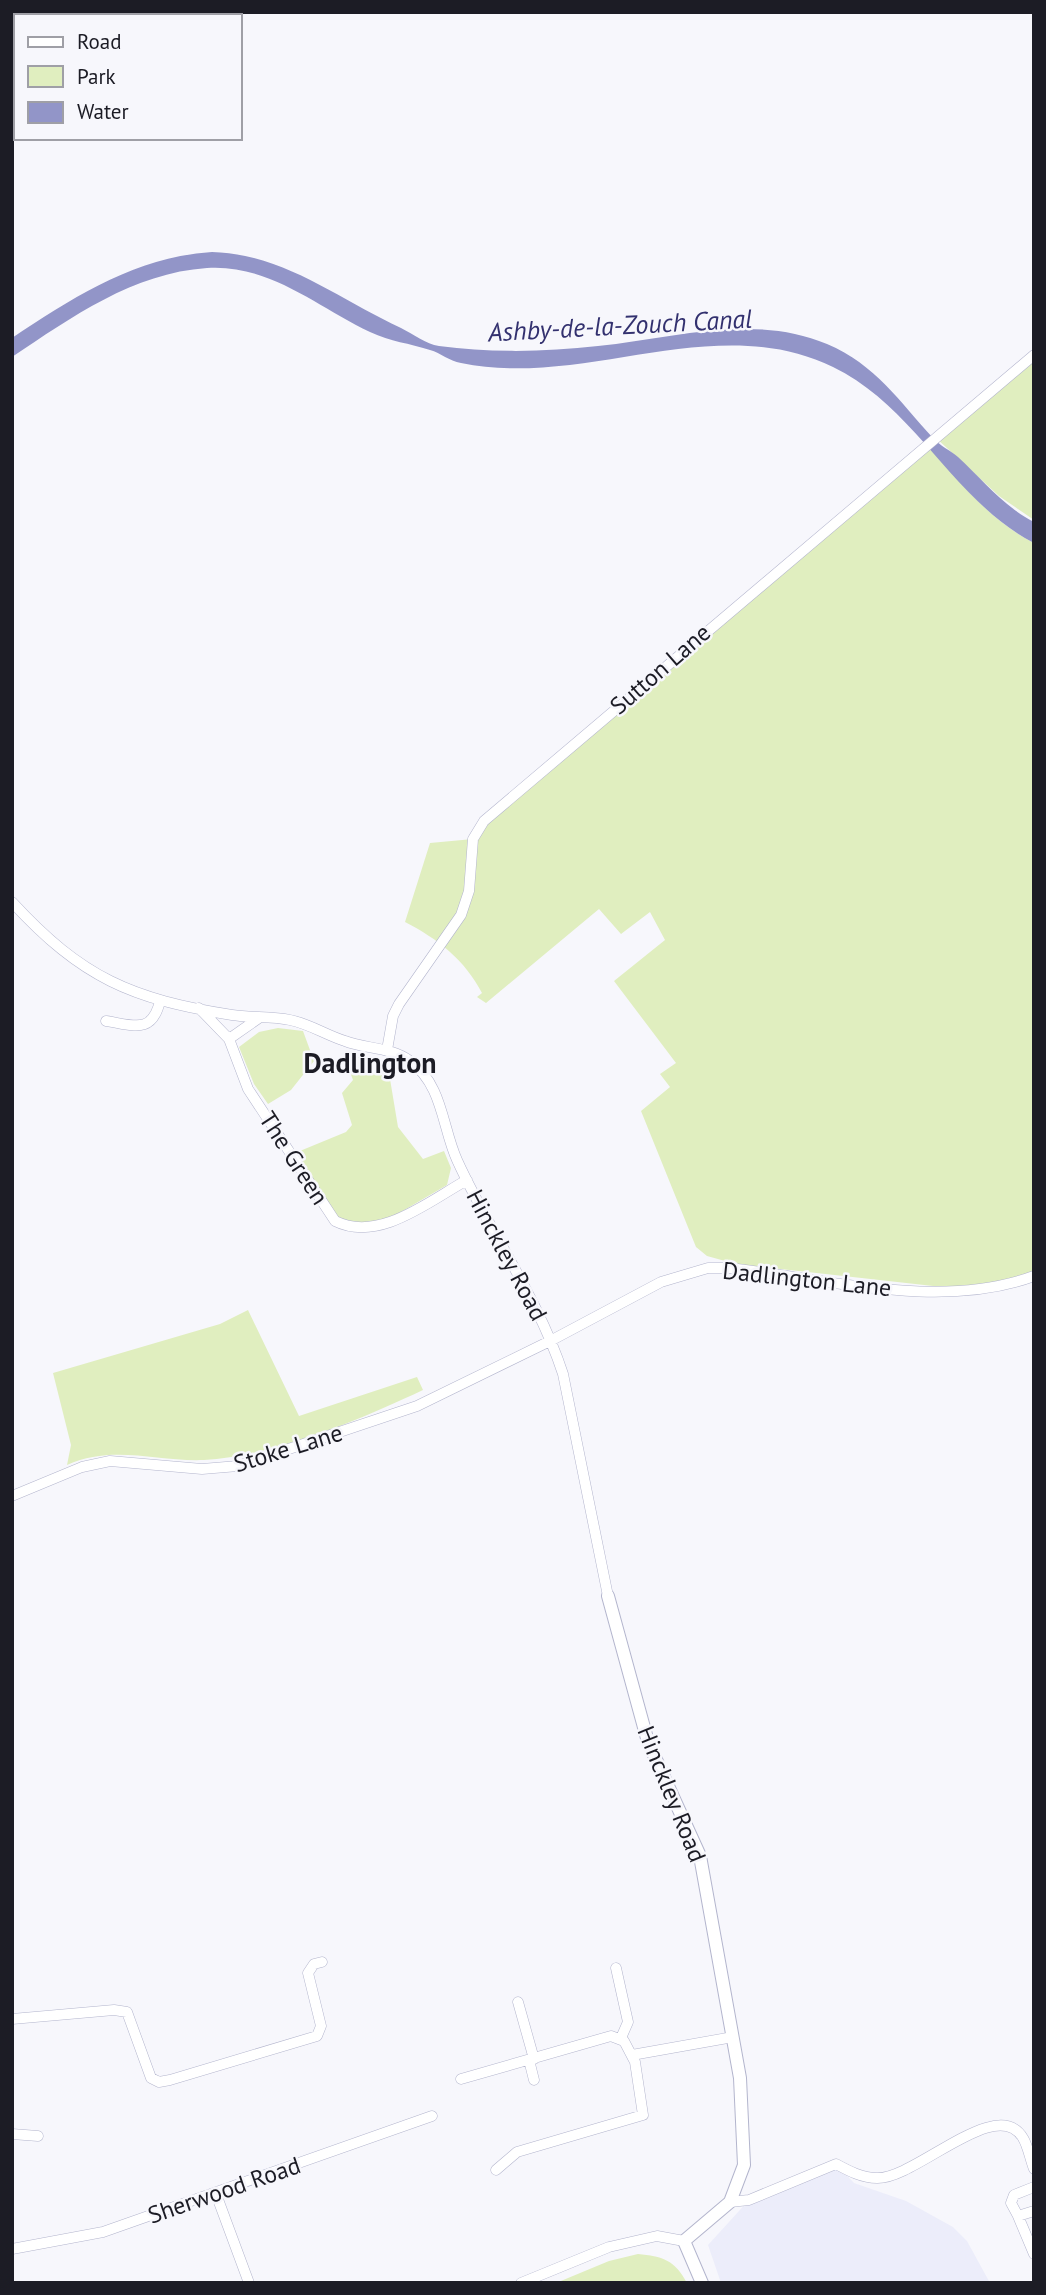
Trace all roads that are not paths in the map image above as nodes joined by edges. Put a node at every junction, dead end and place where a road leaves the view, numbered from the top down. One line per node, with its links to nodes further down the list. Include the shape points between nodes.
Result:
1 (1034, 355): 10 (street, Sutton Lane, via 484,821 473,839 469,891 461,915 399,1004)
2 (12, 901): 3 (street, Hinckley Road, via 84,968)
3 (160, 1001): 4 (street, Hinckley Road); 7 (street, via 156,1017 149,1023)
4 (199, 1008): 5 (street, Hinckley Road); 9 (street, The Green)
5 (258, 1018): 9 (street); 10 (street, Hinckley Road, via 287,1019 346,1042)
6 (106, 1021): 7 (street)
7 (119, 1023): 8 (street)
8 (118, 1036)
9 (229, 1039): 11 (street, The Green, via 248,1089 335,1222 363,1229 384,1226)
10 (387, 1051): 11 (street, Hinckley Road, via 412,1062 433,1089)
11 (467, 1180): 13 (street, Hinckley Road)
12 (1034, 1276): 13 (street, Dadlington Lane, via 1006,1287 943,1293 708,1268 660,1282)
13 (552, 1340): 14 (street, Stoke Lane, via 417,1406 238,1466 202,1469 110,1461 82,1467); 15 (street, Hinckley Road)
14 (12, 1496)
15 (608, 1596): 20 (street, Hinckley Road, via 648,1742 700,1856)
16 (322, 1962): 19 (street, via 308,1972 321,2026 317,2036 170,2080 150,2078 127,2012)
17 (616, 1968): 21 (street, via 628,2022)
18 (518, 2002): 23 (street)
19 (12, 2020)
20 (733, 2037): 22 (street); 33 (street, Hinckley Road, via 744,2165)
21 (621, 2039): 22 (street); 23 (street, via 608,2037)
22 (632, 2055): 30 (street, via 643,2115 517,2152)
23 (531, 2059): 24 (street); 25 (street)
24 (461, 2079)
25 (534, 2080)
26 (432, 2116): 32 (street, Sherwood Road)
27 (12, 2134): 28 (street)
28 (38, 2136)
29 (1034, 2169): 33 (street, via 1023,2137 996,2123 898,2173 879,2178 855,2174 836,2164 749,2200)
30 (496, 2171)
31 (1034, 2187): 35 (street, via 1011,2198)
32 (216, 2194): 37 (street, Sherwood Road, via 86,2237); 39 (street)
33 (730, 2202): 36 (street, Hinckley Road)
34 (1034, 2211): 35 (street)
35 (1018, 2216): 38 (street)
36 (684, 2241): 40 (street, via 657,2236 606,2247); 41 (street)
37 (12, 2249)
38 (1034, 2254)
39 (249, 2283)
40 (521, 2283)
41 (702, 2283)

